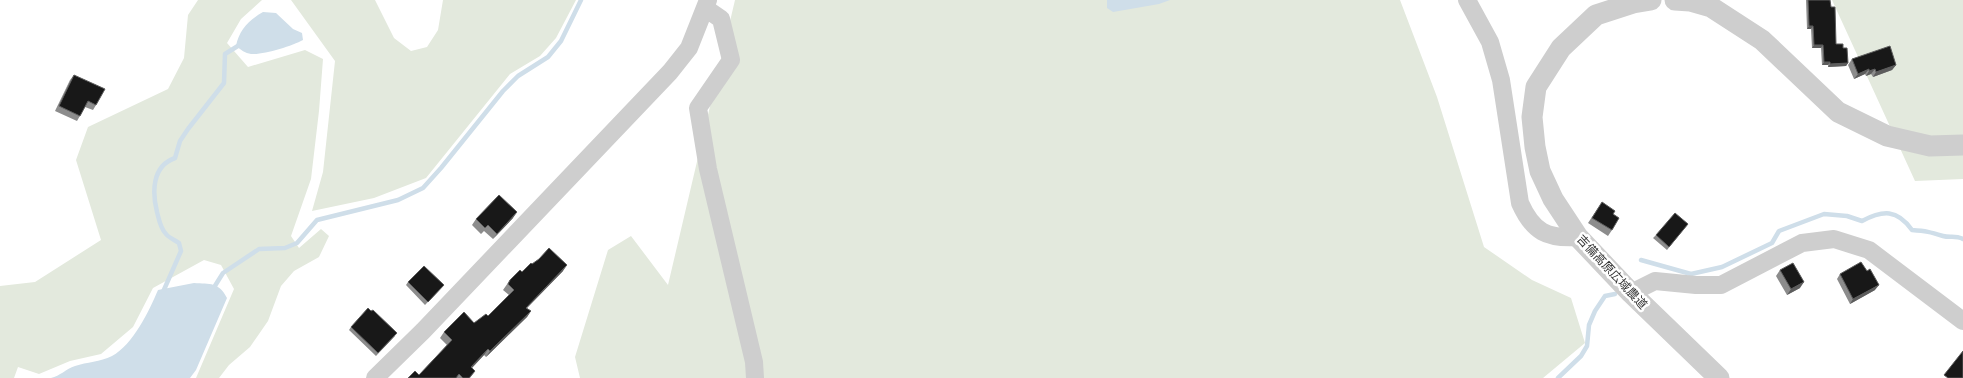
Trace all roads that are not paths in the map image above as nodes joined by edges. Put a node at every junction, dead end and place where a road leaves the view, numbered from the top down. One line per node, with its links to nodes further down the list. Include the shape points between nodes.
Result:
1 (1467, 0): 7 (street, via 1490,42 1501,80 1520,203 1526,216 1538,231 1559,238)
2 (1651, 0): 7 (street, 吉備高原広域農道, via 1596,15 1561,48 1536,88 1532,117 1540,171 1553,199)
3 (1675, 0): 4 (street)
4 (1712, 3): 6 (street, via 1762,40 1838,112 1887,136 1930,146)
5 (707, 4): 10 (street, via 689,48 670,72); 11 (street, via 721,19 731,60 698,108 708,169 754,362)
6 (1963, 145)
7 (1578, 237): 8 (street, 吉備高原広域農道)
8 (1630, 293): 9 (street, via 1655,281 1721,285 1802,243 1834,239 1869,250); 12 (street, 吉備高原広域農道)
9 (1963, 321)
10 (375, 378)
11 (754, 378)
12 (1719, 378)

